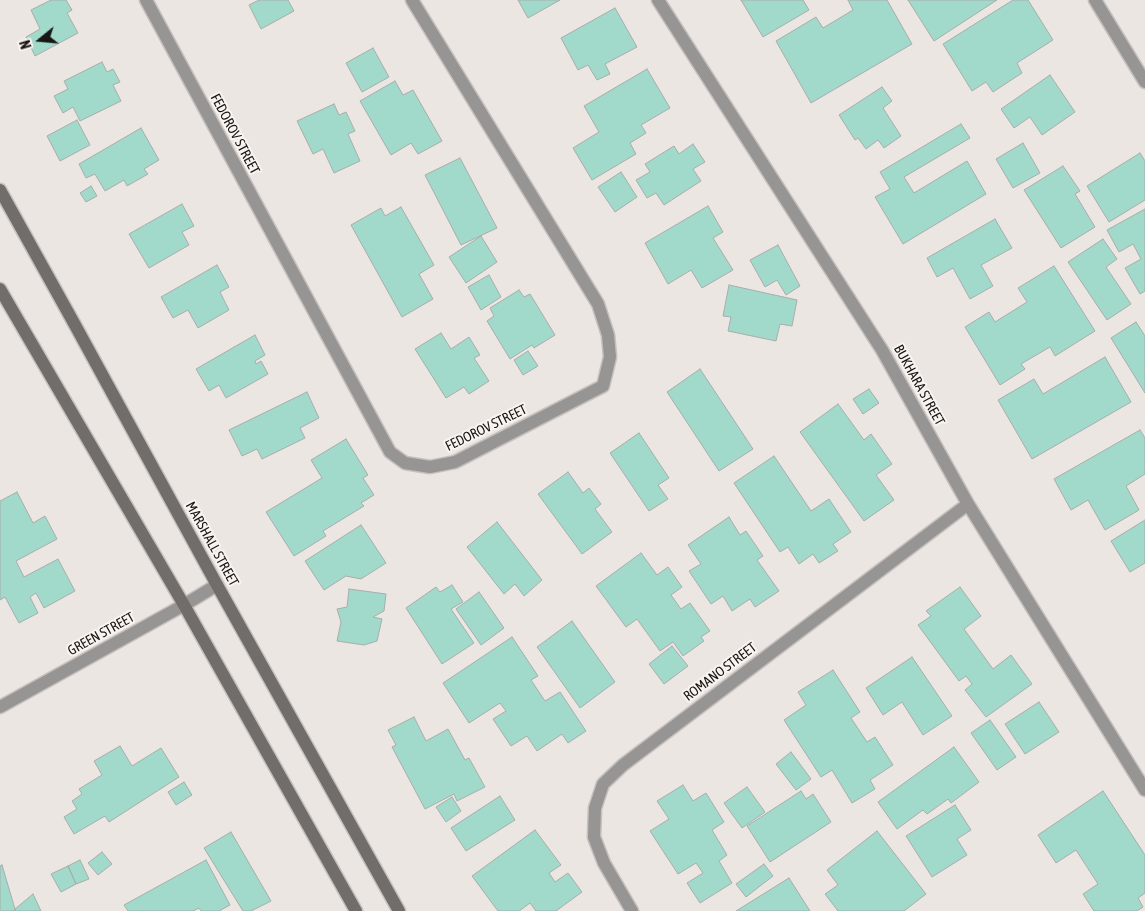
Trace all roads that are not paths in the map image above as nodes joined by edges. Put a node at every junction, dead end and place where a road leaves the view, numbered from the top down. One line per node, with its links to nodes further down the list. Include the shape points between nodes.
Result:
1 (146, 0): 2 (street, FEDOROV STREET, via 390,452 405,463 430,467 455,462 603,386 610,357 608,335 598,304)
2 (412, 0)
3 (658, 0): 8 (street, BUKHARA STREET, via 882,350)
4 (1095, 0): 5 (street)
5 (1145, 82)
6 (0, 190): 9 (street, MARSHALL STREET)
7 (0, 289): 10 (street)
8 (968, 504): 12 (street, BUKHARA STREET); 15 (street, ROMANO STREET, via 623,765 603,784 594,808 594,837 604,863)
9 (217, 585): 10 (street, GREEN STREET); 14 (street, MARSHALL STREET)
10 (184, 605): 11 (street, GREEN STREET); 13 (street)
11 (0, 707)
12 (1145, 790)
13 (356, 911)
14 (400, 911)
15 (632, 911)

